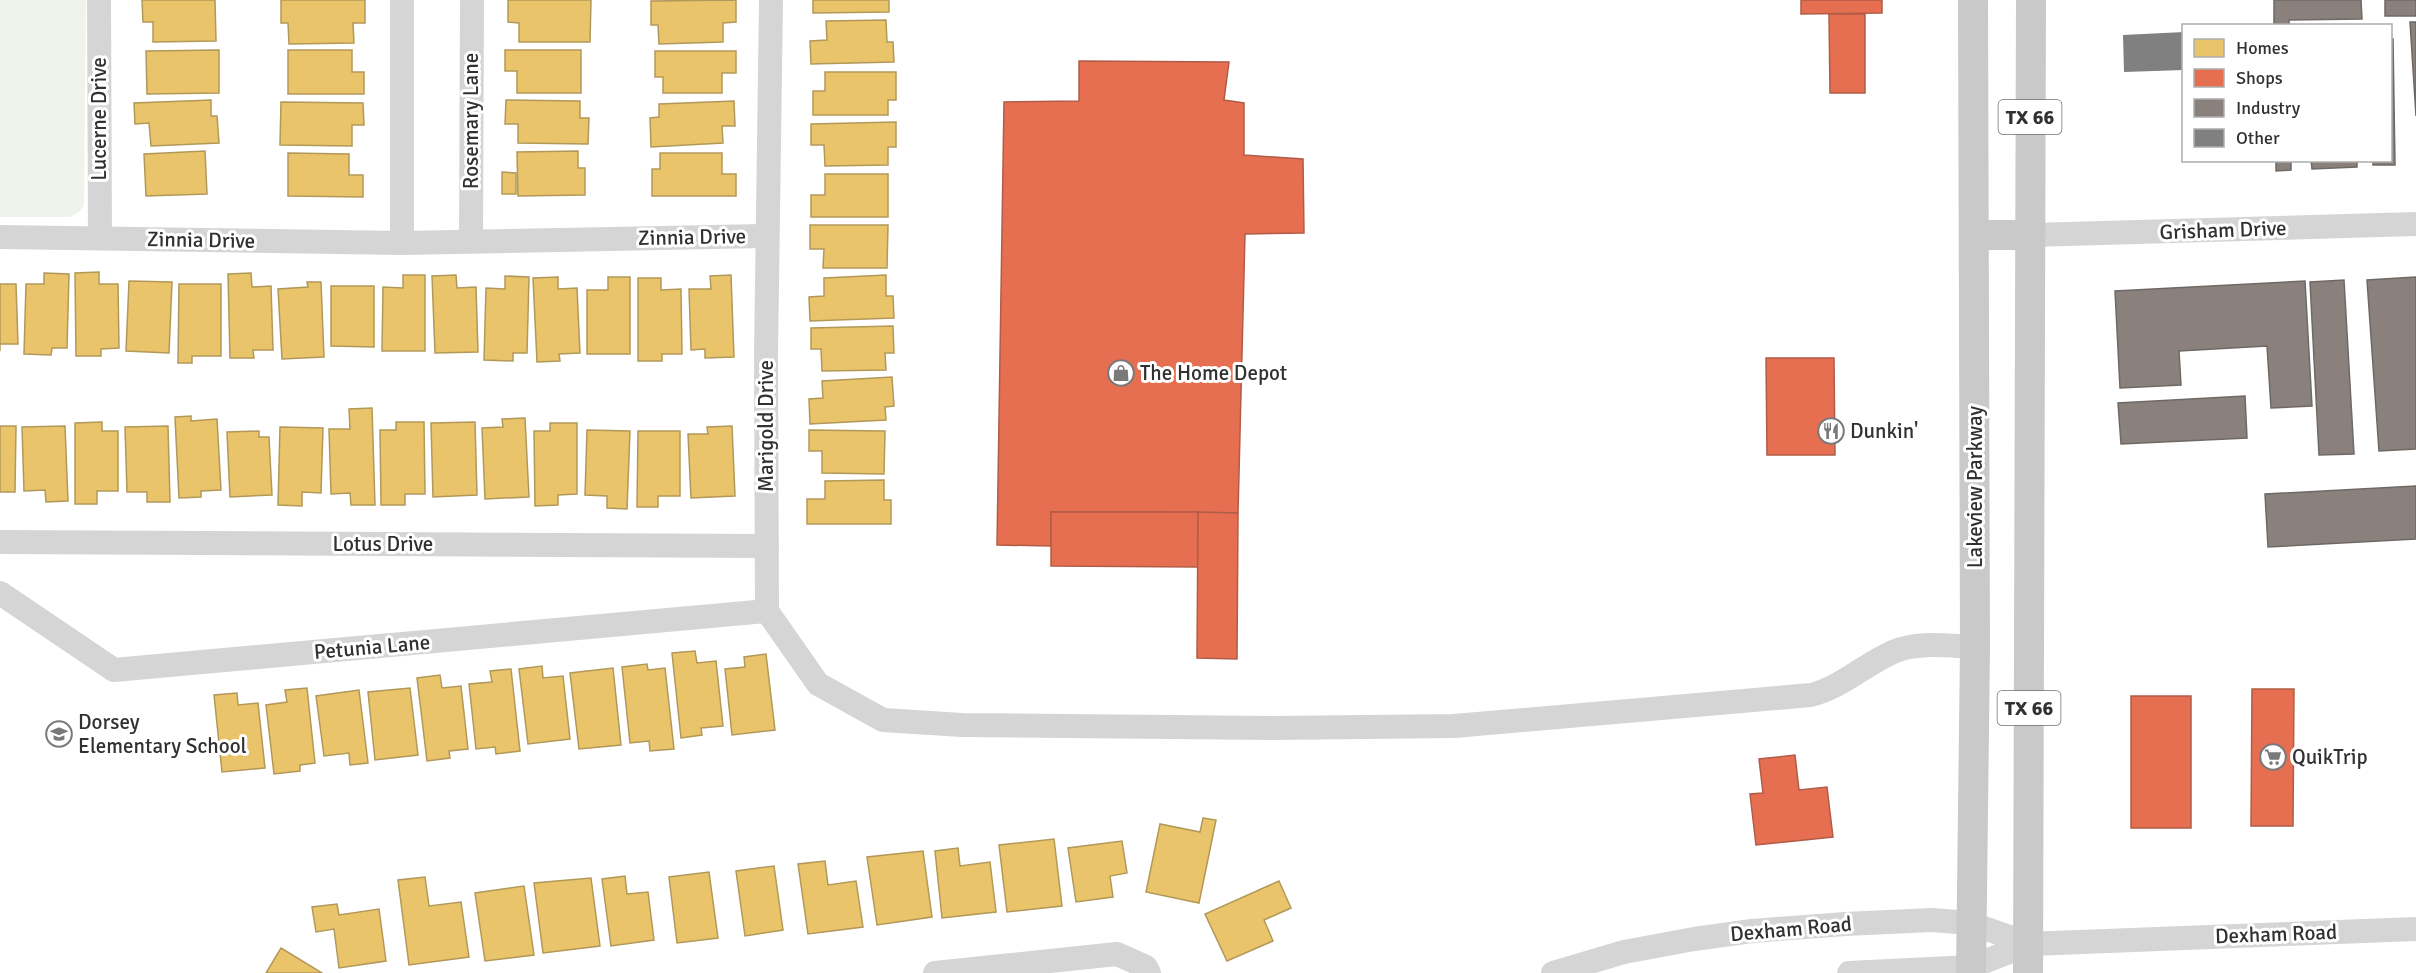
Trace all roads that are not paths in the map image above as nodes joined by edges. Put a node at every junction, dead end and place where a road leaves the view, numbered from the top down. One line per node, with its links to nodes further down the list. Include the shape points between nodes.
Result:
1 (99, 0): 12 (street, Lucerne Drive)
2 (402, 0): 14 (street)
3 (472, 0): 13 (street, Rosemary Lane)
4 (771, 0): 10 (street, Marigold Drive)
5 (1973, 0): 8 (main road, Lakeview Parkway / TX 66)
6 (2031, 0): 9 (main road, TX 66)
7 (2416, 224): 9 (street, Grisham Drive)
8 (1975, 235): 9 (main road); 19 (main road, Lakeview Parkway / TX 66)
9 (2029, 235): 22 (main road, TX 66)
10 (767, 236): 13 (street, Zinnia Drive); 16 (street, Marigold Drive)
11 (0, 237): 12 (street, Zinnia Drive)
12 (100, 238): 14 (street, Zinnia Drive)
13 (471, 241): 14 (street, Zinnia Drive)
14 (402, 243)
15 (0, 542): 16 (street, Lotus Drive)
16 (767, 546): 18 (street, Marigold Drive)
17 (0, 593): 18 (street, Petunia Lane, via 114,670)
18 (767, 611): 19 (street, via 818,684 883,720 962,725 1454,726 1811,695 1827,691 1895,651 1925,645)
19 (1976, 647): 20 (main road, Lakeview Parkway / TX 66)
20 (1970, 923): 22 (street, Dexham Road); 23 (main road, Lakeview Parkway / TX 66); 26 (street, Dexham Road, via 1932,920 1752,931 1624,952)
21 (2416, 929): 22 (street, Dexham Road)
22 (2029, 944): 23 (street, Dexham Road); 28 (main road, TX 66)
23 (1971, 970): 27 (street, Dexham Road)
24 (935, 973): 25 (street, via 1117,954 1146,967)
25 (1149, 973)
26 (1553, 973)
27 (1849, 973)
28 (2028, 973)

